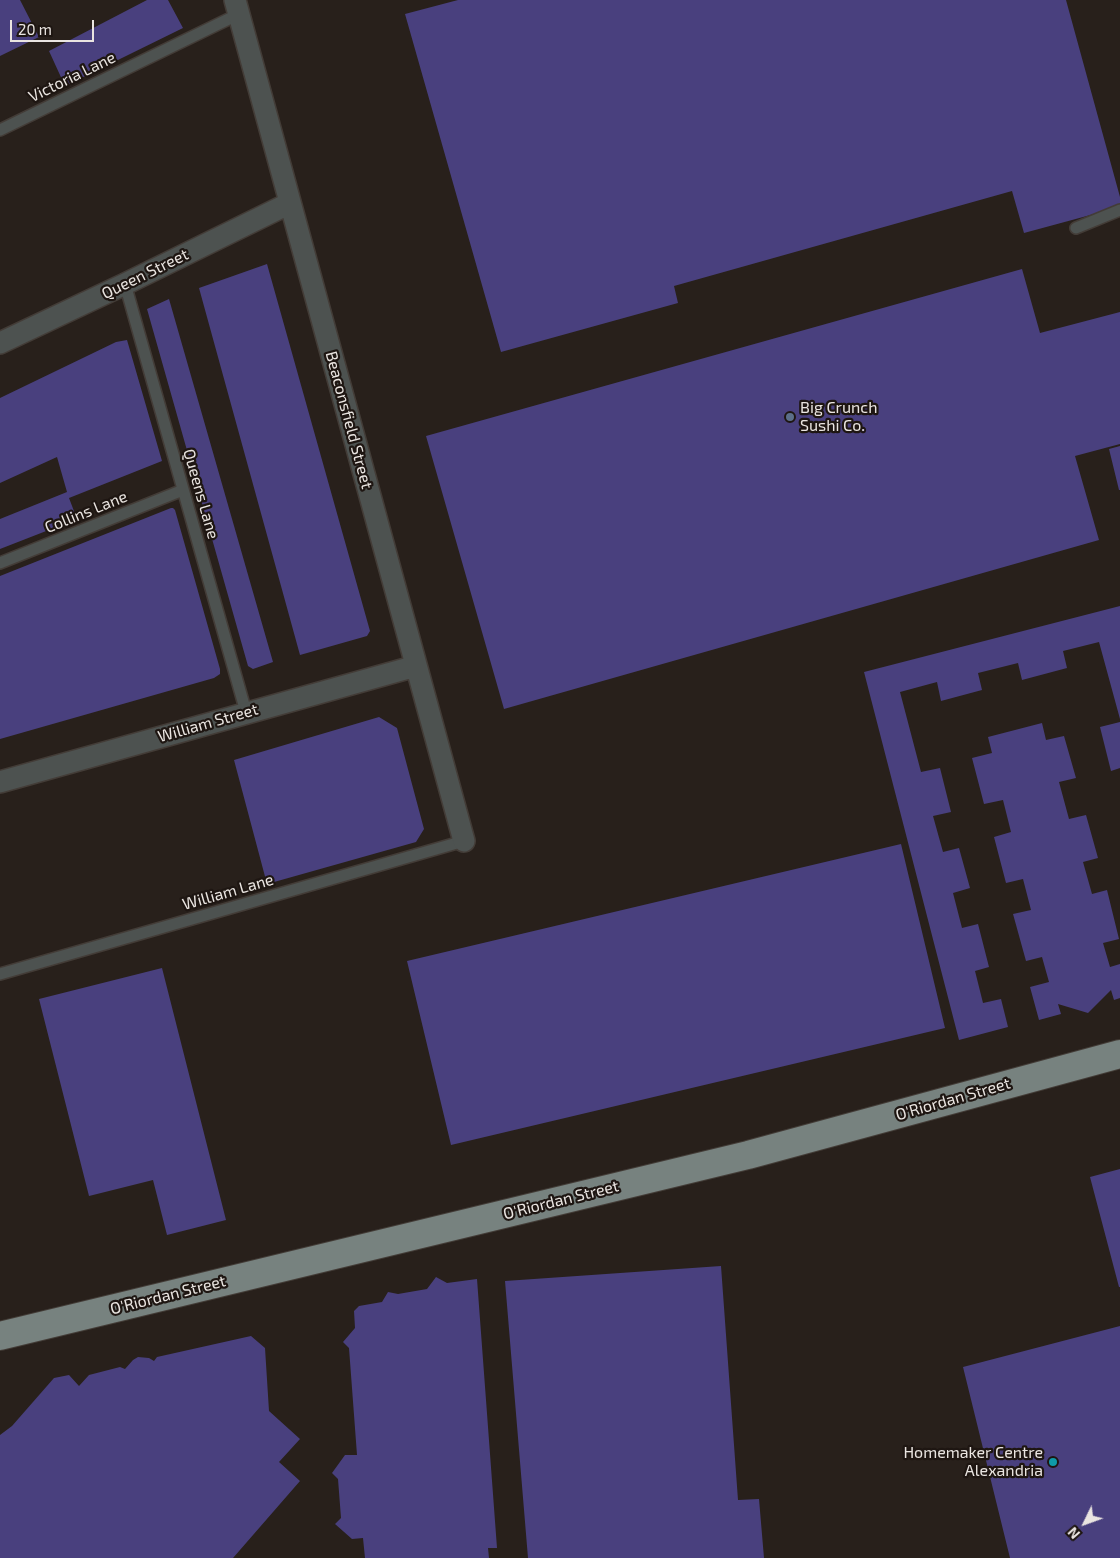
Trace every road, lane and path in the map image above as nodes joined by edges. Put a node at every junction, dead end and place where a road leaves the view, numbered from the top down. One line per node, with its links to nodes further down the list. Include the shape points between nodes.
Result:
1 (237, 7): 2 (lane, Victoria Lane); 3 (street, Beaconsfield Street)
2 (0, 130)
3 (290, 203): 6 (street, Queen Street); 10 (street, Beaconsfield Street)
4 (1120, 210): 5 (lane)
5 (1076, 228)
6 (125, 284): 7 (street, Queen Street); 8 (lane, Queens Lane)
7 (0, 343)
8 (183, 490): 9 (lane, Collins Lane); 11 (lane, Queens Lane)
9 (0, 563)
10 (416, 666): 11 (street, William Street); 13 (street, Beaconsfield Street)
11 (246, 712): 12 (street, William Street)
12 (0, 782)
13 (464, 841): 14 (lane, William Lane)
14 (0, 974)
15 (1120, 1054): 16 (main road, O'Riordan Street, via 748,1155)
16 (0, 1336)

